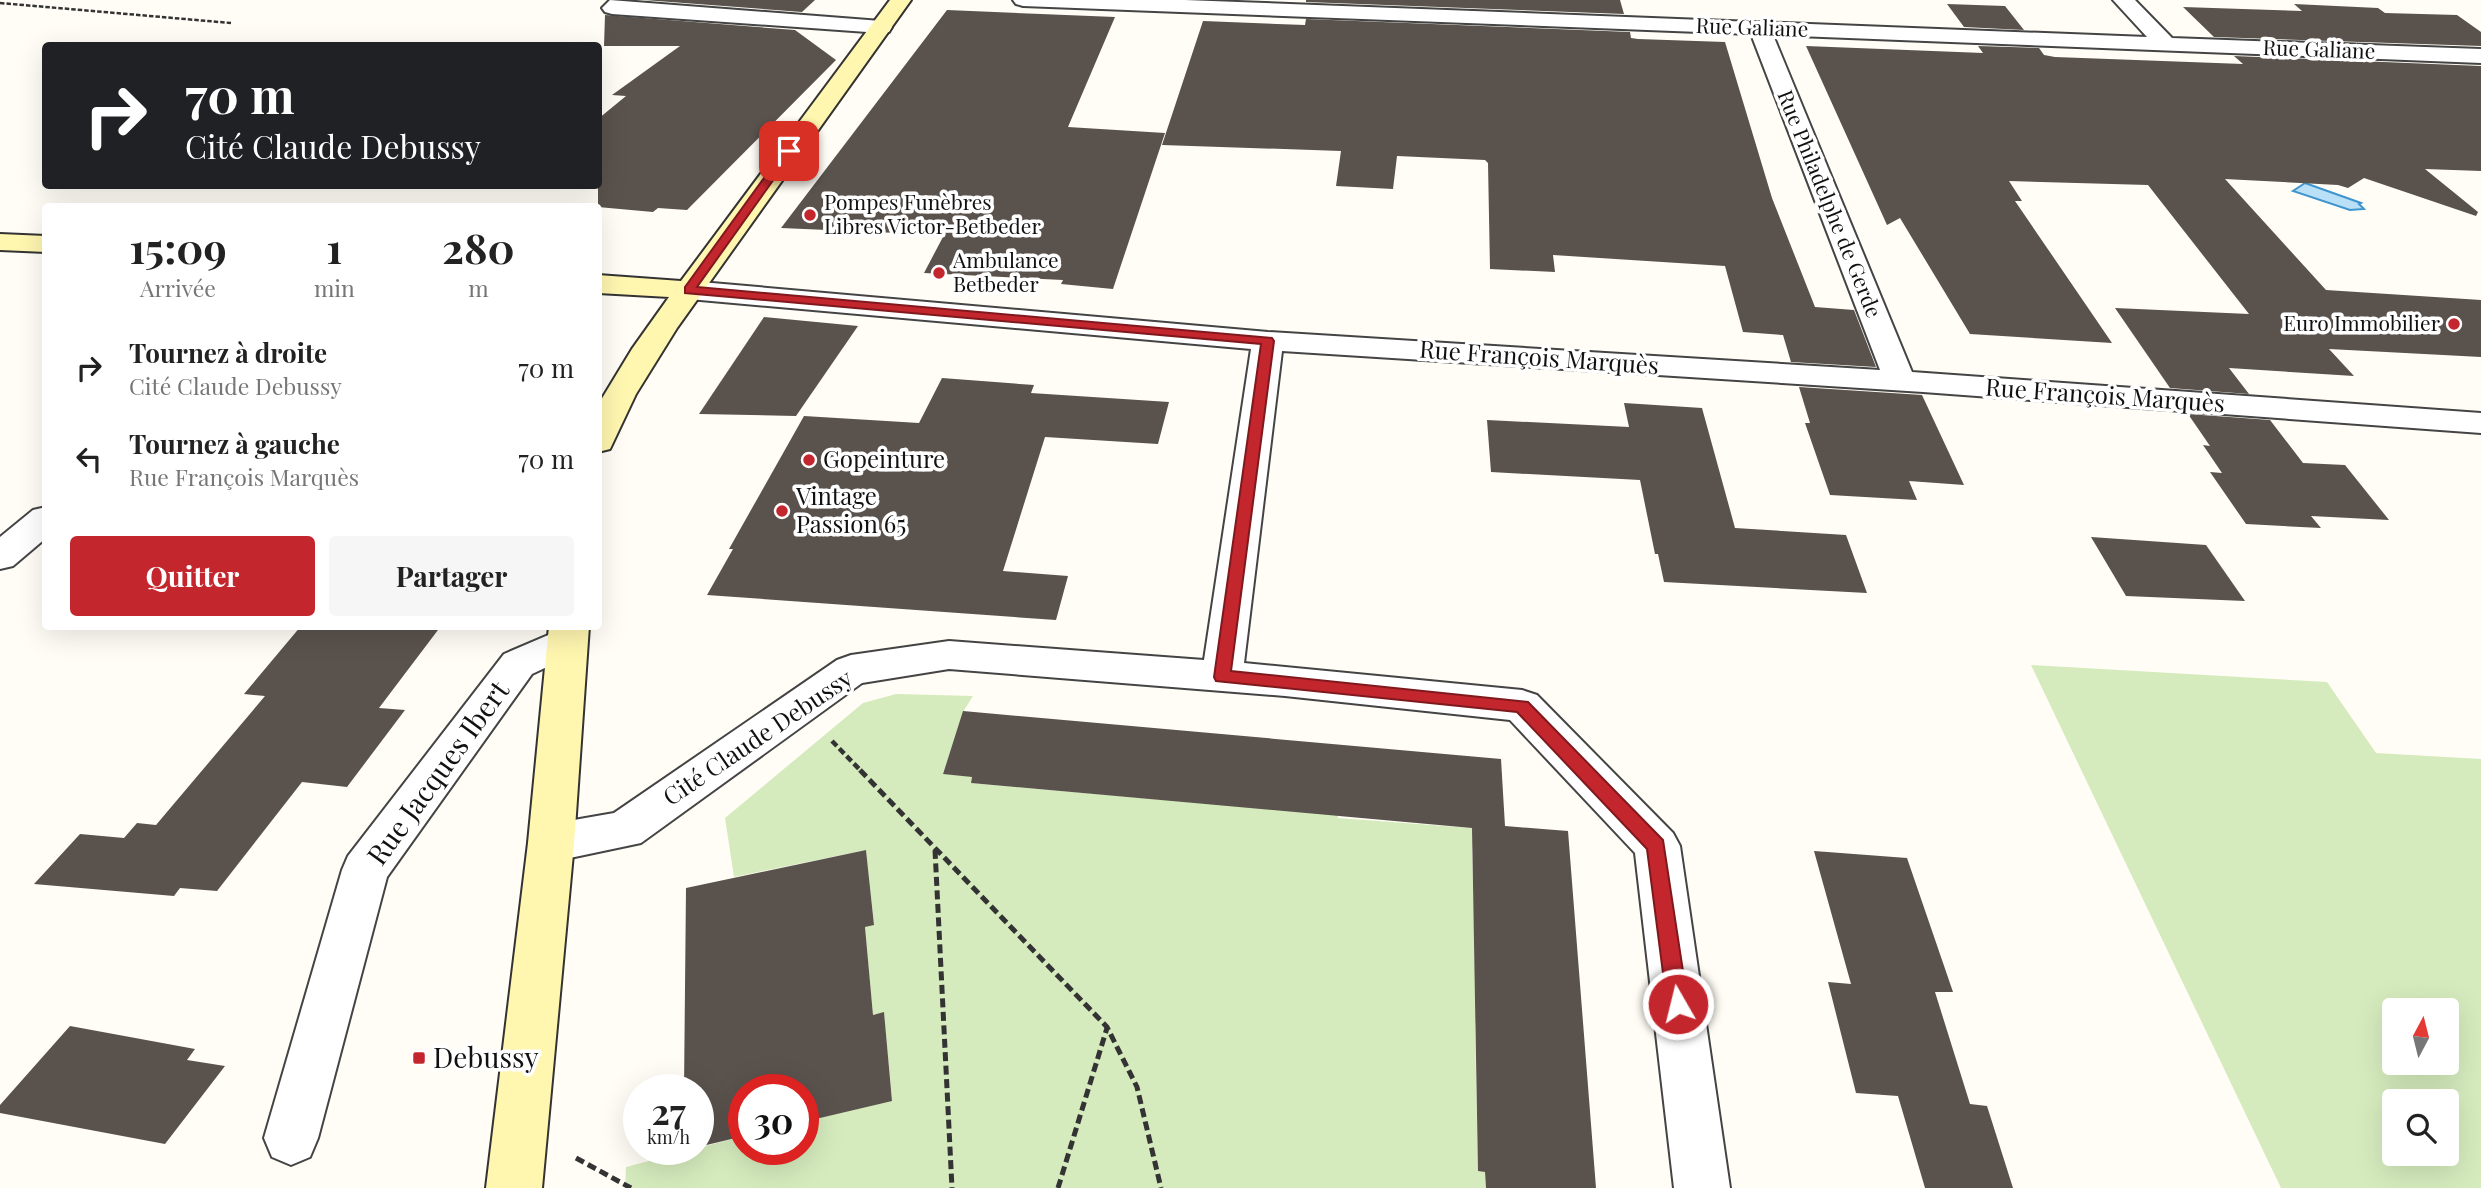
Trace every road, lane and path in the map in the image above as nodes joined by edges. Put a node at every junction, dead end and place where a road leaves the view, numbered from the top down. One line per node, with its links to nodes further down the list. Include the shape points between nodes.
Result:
1 (623, 0): 9 (street, via 612,8)
2 (901, 0): 9 (main road)
3 (1023, 0): 8 (street, Rue Galiane)
4 (1652, 0): 8 (street)
5 (2123, 0): 11 (street)
6 (0, 3): 7 (path)
7 (231, 23)
8 (1660, 24): 10 (street, Rue Galiane)
9 (881, 27): 16 (main road)
10 (1759, 28): 11 (street, Rue Galiane); 18 (street, Rue Philadelphe de Gerde)
11 (2166, 44): 12 (street, Rue Galiane)
12 (2481, 56)
13 (0, 242): 14 (main road)
14 (42, 244)
15 (602, 284): 16 (main road, Rue François Marquès)
16 (689, 290): 17 (street, Rue François Marquès); 20 (main road, via 630,377)
17 (1268, 341): 18 (street, Rue François Marquès); 24 (street)
18 (1900, 380): 19 (street, Rue François Marquès)
19 (2481, 423)
20 (602, 433)
21 (42, 520): 22 (street)
22 (0, 557)
23 (568, 634): 26 (main road); 29 (street, Rue Jacques Ibert, via 518,664 365,870)
24 (1222, 677): 25 (street, Cité Claude Debussy, via 949,655 851,670); 34 (street, Cité Claude Debussy, via 1522,706 1657,846)
25 (800, 707): 26 (street, Cité Claude Debussy, via 625,830); 27 (path)
26 (551, 843): 30 (main road)
27 (935, 849): 28 (path); 31 (path)
28 (1107, 1027): 32 (path); 33 (path, via 1137,1087)
29 (291, 1138)
30 (514, 1188)
31 (952, 1188)
32 (1058, 1188)
33 (1161, 1188)
34 (1702, 1188)

